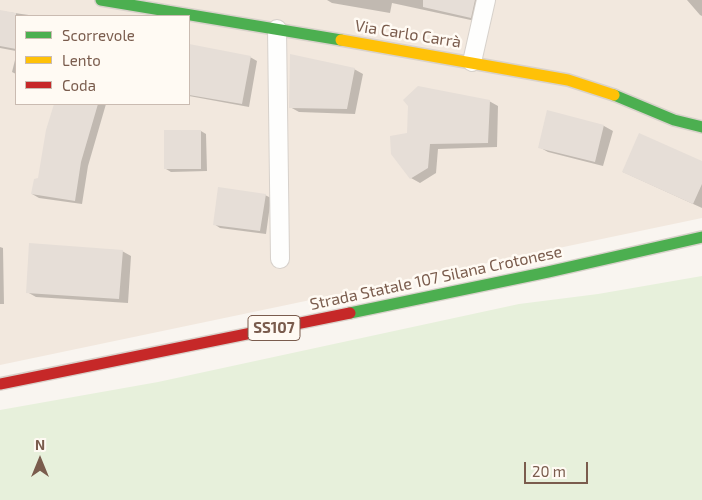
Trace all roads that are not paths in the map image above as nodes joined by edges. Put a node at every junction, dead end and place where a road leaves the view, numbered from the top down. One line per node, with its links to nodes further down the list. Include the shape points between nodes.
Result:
1 (101, 0): 3 (main road, Via Carlo Carrà)
2 (486, 0): 4 (street)
3 (277, 29): 4 (main road, Via Carlo Carrà); 8 (street)
4 (472, 62): 5 (main road, Via Carlo Carrà, via 568,80 674,120)
5 (702, 127)
6 (702, 238): 9 (main road, Strada Statale 107 Silana Crotonese / SS107)
7 (673, 255): 9 (main road)
8 (280, 259)
9 (548, 272): 10 (main road, Strada Statale 107 Silana Crotonese / SS107)
10 (0, 384)

